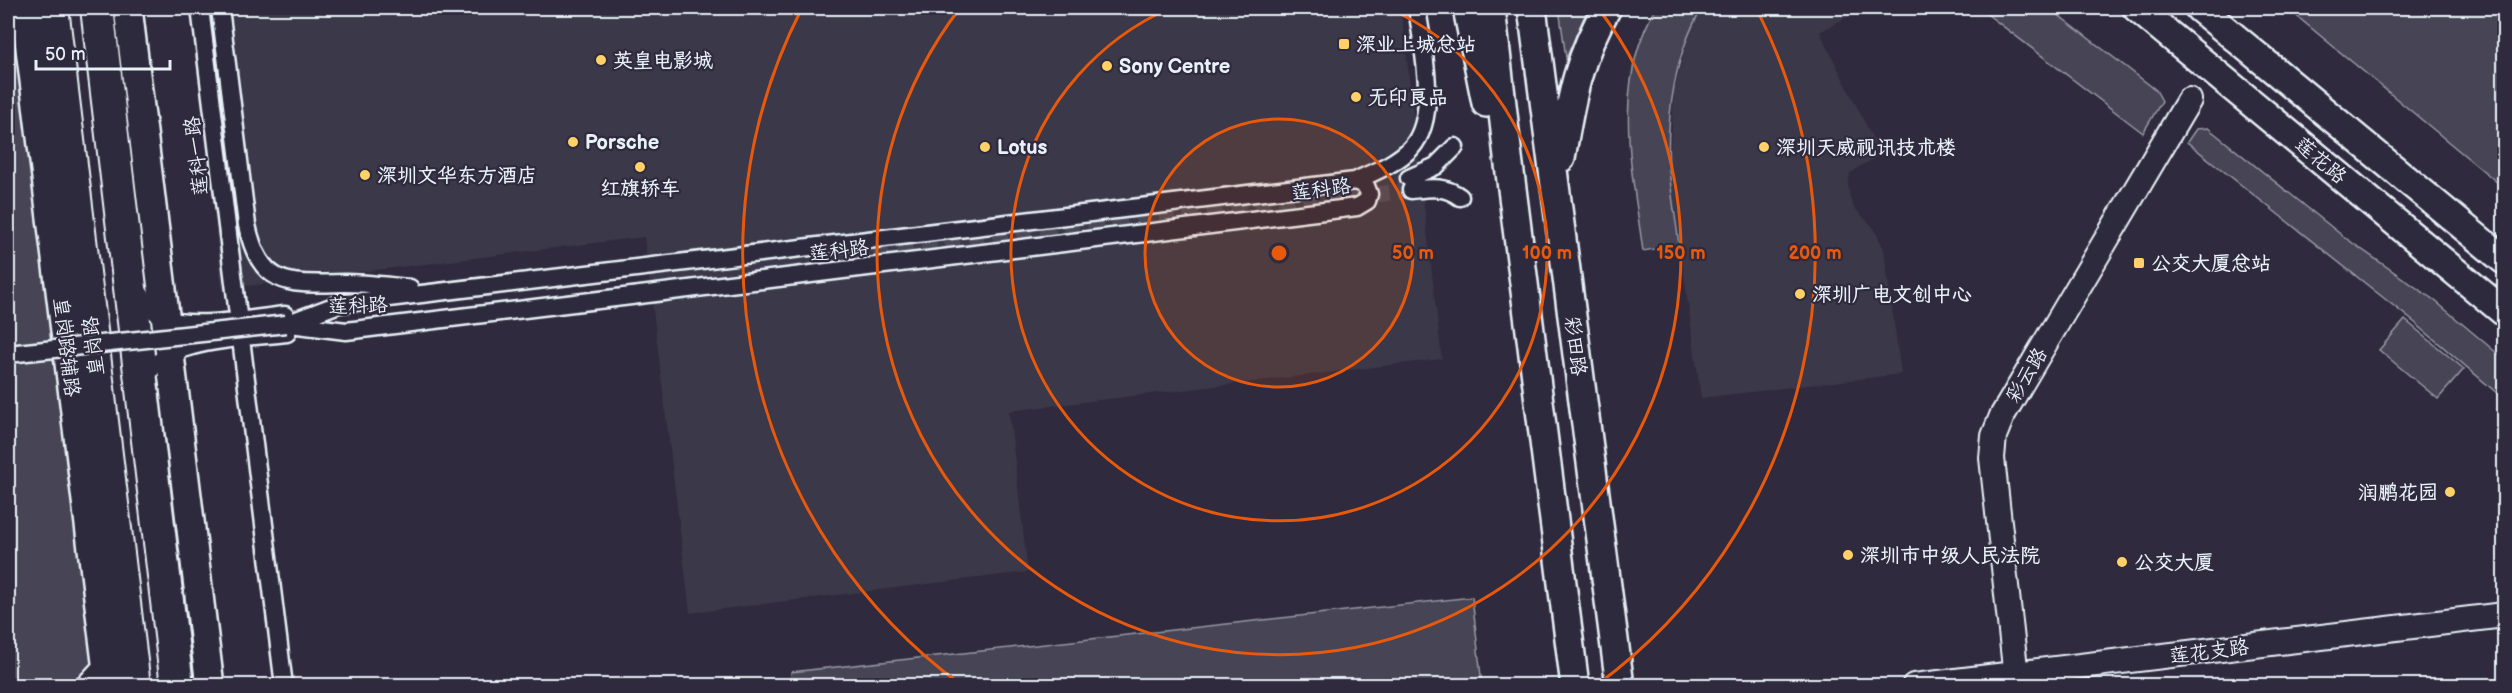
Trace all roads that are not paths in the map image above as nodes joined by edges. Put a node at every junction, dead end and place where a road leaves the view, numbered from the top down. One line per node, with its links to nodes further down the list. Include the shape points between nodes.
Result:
1 (25, 8): 32 (main road, 皇岗路辅路)
2 (52, 8): 35 (highway, 皇岗路)
3 (97, 8): 21 (highway)
4 (128, 8): 24 (main road)
5 (200, 8): 25 (street, 莲科一路)
6 (220, 8): 22 (street, via 247,225 263,265 276,277 299,284 346,283)
7 (1417, 8): 17 (street, 莲科路, via 1428,100 1423,127 1411,148)
8 (1467, 8): 16 (main road, via 1486,105)
9 (1491, 8): 16 (main road)
10 (1532, 8): 18 (main road, 彩田路)
11 (1607, 8): 18 (main road, via 1594,29 1577,77)
12 (2137, 8): 23 (main road, 莲花路)
13 (2199, 8): 20 (main road, 莲花路)
14 (2189, 99): 33 (street, 彩云路, via 2002,416 1994,436 1992,459)
15 (1455, 147): 19 (street, via 1410,184 1449,189)
16 (1508, 157): 39 (main road)
17 (1355, 181): 22 (street, 莲科路); 26 (street, 莲科路, via 1366,186 1369,194 1367,201 1357,207 346,330)
18 (1556, 189): 40 (main road, 彩田路)
19 (1460, 197)
20 (2505, 260)
21 (128, 269): 24 (street, via 145,302); 30 (highway)
22 (435, 291): 26 (street, 莲科路, via 339,304)
23 (2505, 312)
24 (166, 319): 25 (street, 莲科路, via 191,323); 28 (main road)
25 (238, 320): 26 (street, 莲科路); 27 (street, 莲科一路)
26 (286, 324): 27 (street, 莲科路); 29 (street, 莲科路, bridge)
27 (241, 339): 28 (street, 莲科路); 38 (street, 莲科一路)
28 (170, 353): 30 (street, 莲科路, via 160,358 147,377); 37 (main road)
29 (8, 354)
30 (145, 407): 36 (highway)
31 (2505, 615): 33 (street, 莲花支路)
32 (107, 673): 34 (street)
33 (2017, 680): 41 (street, 莲花支路)
34 (83, 686)
35 (134, 686)
36 (177, 686)
37 (210, 686)
38 (284, 686)
39 (1575, 686)
40 (1620, 686)
41 (1914, 686)

